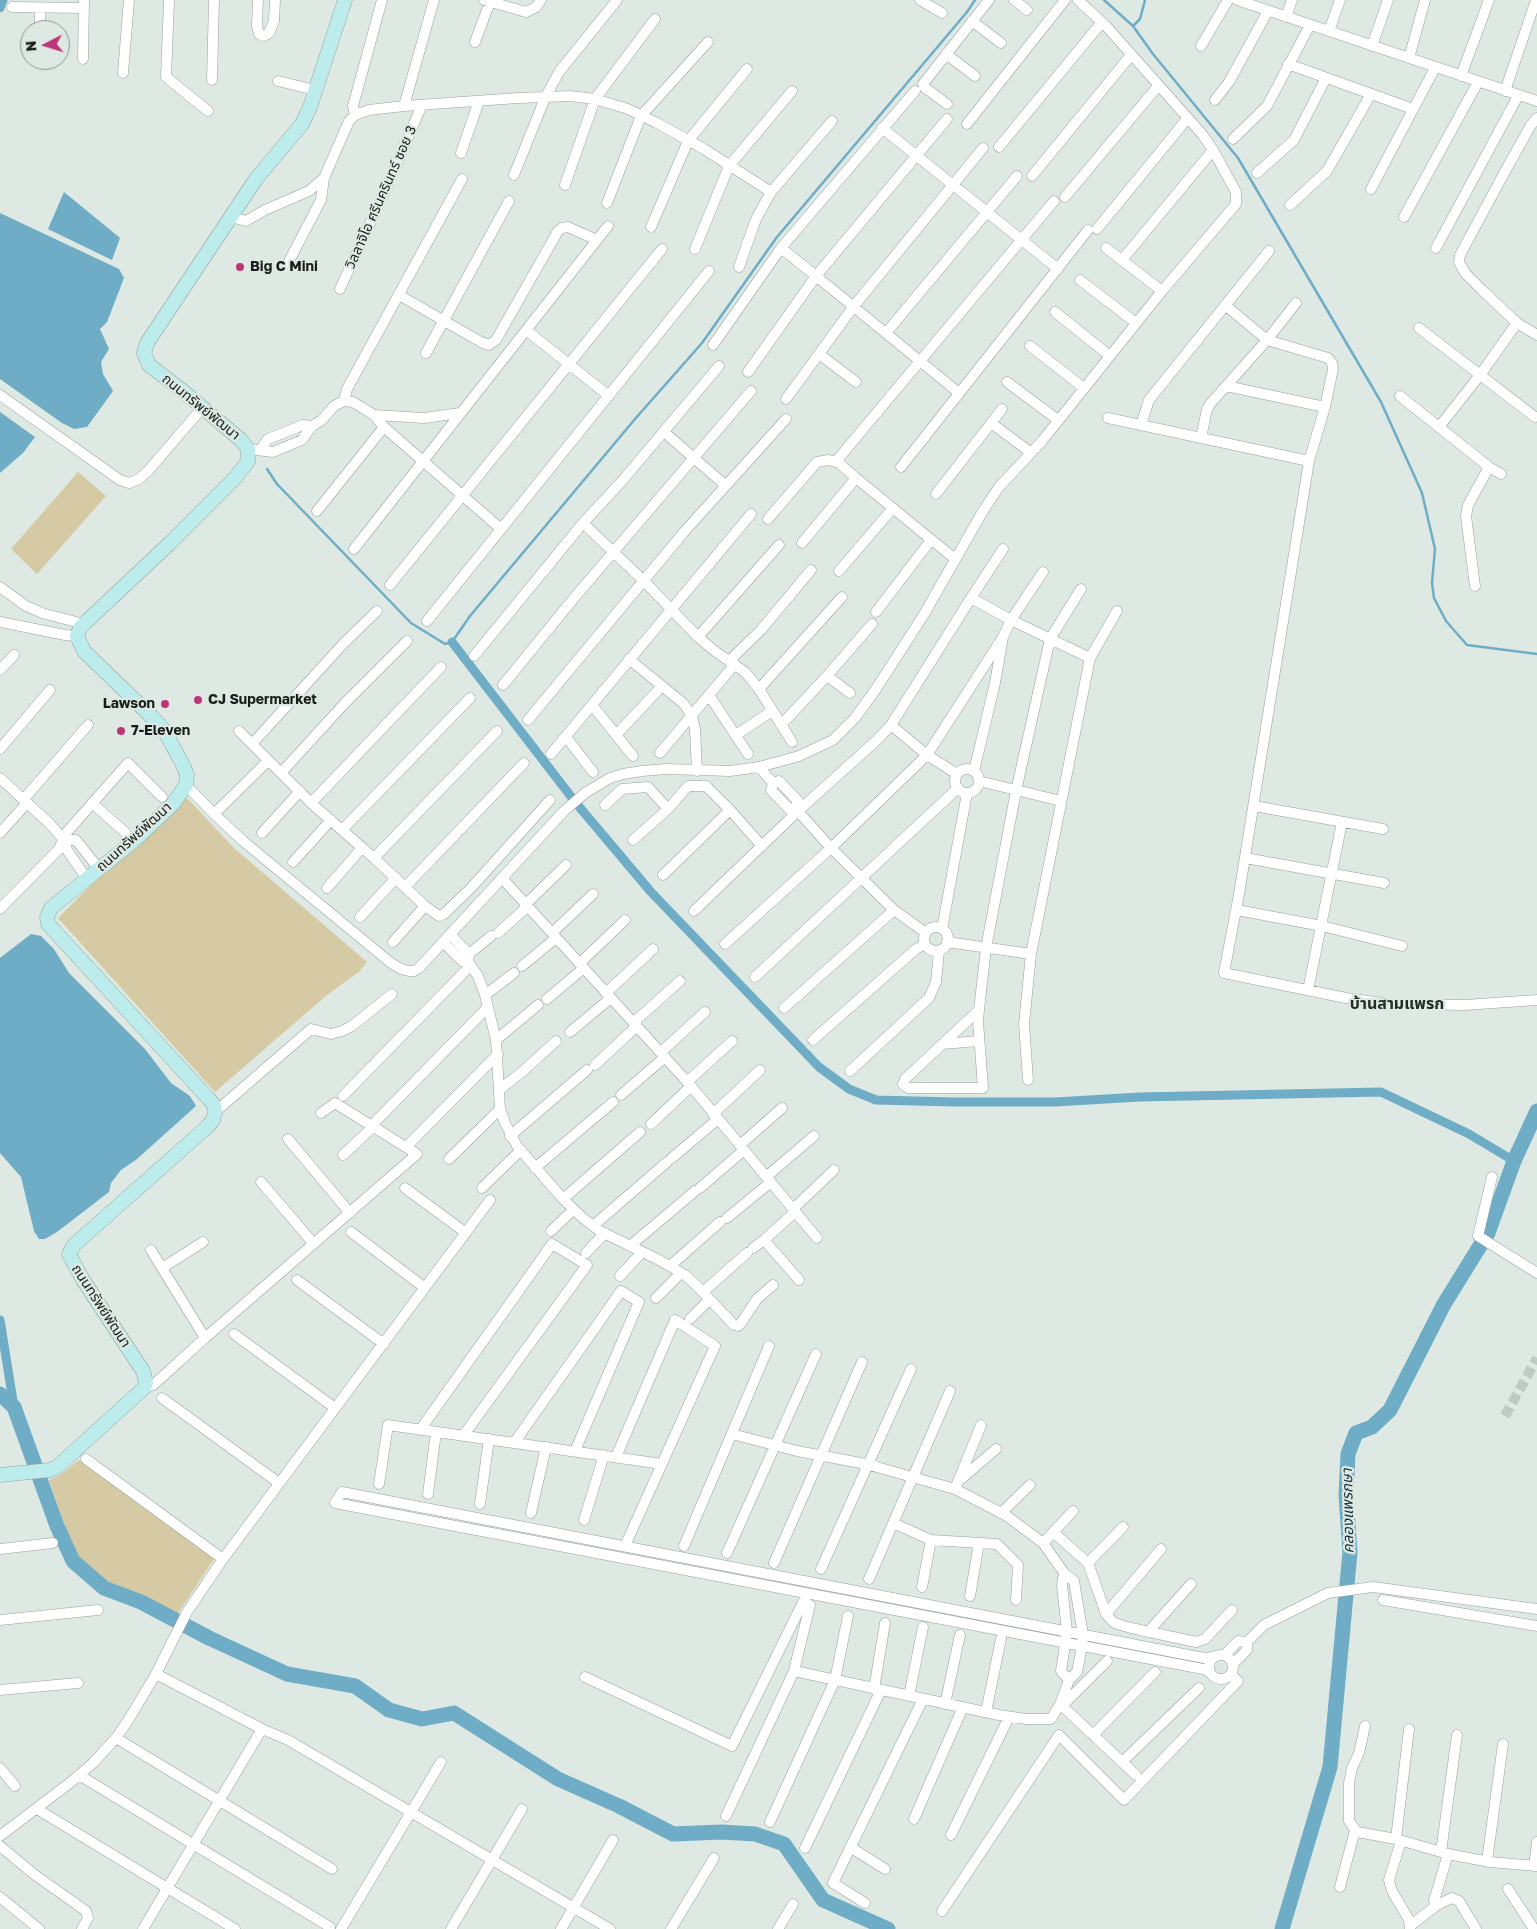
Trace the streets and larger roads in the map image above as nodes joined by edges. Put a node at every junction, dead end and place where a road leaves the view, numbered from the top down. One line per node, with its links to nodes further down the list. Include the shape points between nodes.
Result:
1 (129, 0): 52 (street)
2 (170, 0): 75 (street, via 166,77)
3 (214, 0): 56 (street)
4 (258, 0): 5 (street, via 257,26 259,34 264,36 274,21)
5 (275, 0)
6 (346, 0): 60 (street, ถนนทรัพย์พัฒนา)
7 (382, 0): 76 (street, via 353,106)
8 (434, 0): 73 (street)
9 (541, 0): 24 (street, via 526,12)
10 (617, 0): 66 (street, via 559,72)
11 (920, 0): 31 (street)
12 (989, 0): 36 (street)
13 (1014, 0): 29 (street)
14 (1065, 0): 82 (street)
15 (1078, 0): 37 (street)
16 (1228, 0): 43 (street)
17 (1292, 0): 33 (street)
18 (1340, 0): 39 (street)
19 (1388, 0): 44 (street)
20 (1425, 0): 32 (street)
21 (1431, 0): 32 (street)
22 (1488, 0): 54 (street)
23 (1536, 0): 62 (street)
24 (487, 1): 40 (street)
25 (1243, 1): 30 (street)
26 (84, 4): 28 (street); 47 (street)
27 (12, 7): 28 (street)
28 (40, 8): 35 (street)
29 (1027, 10)
30 (1268, 11): 33 (street); 68 (street)
31 (942, 13)
32 (1421, 15): 48 (street)
33 (1286, 17): 38 (street)
34 (655, 19): 67 (street)
35 (40, 20)
36 (972, 21): 42 (street); 45 (street)
37 (1102, 22): 46 (street); 86 (street)
38 (1310, 25): 39 (street); 49 (street)
39 (1329, 31): 44 (street)
40 (475, 42)
41 (708, 42): 77 (street)
42 (1000, 43)
43 (1201, 46)
44 (1372, 46): 48 (street)
45 (946, 54): 53 (street); 71 (street, via 923,84)
46 (1131, 55): 59 (street); 95 (street)
47 (83, 58)
48 (1409, 58): 50 (street)
49 (1288, 64): 55 (street); 84 (street, via 1267,106)
50 (1435, 68): 54 (street); 74 (street)
51 (748, 69): 85 (street)
52 (123, 73)
53 (975, 76)
54 (1461, 76): 58 (street)
55 (1326, 78): 64 (street); 92 (street, via 1294,140)
56 (212, 80)
57 (278, 80): 60 (street)
58 (1478, 82): 62 (street); 108 (street)
59 (1158, 86): 80 (street); 102 (street)
60 (315, 90): 109 (street, ถนนทรัพย์พัฒนา, via 302,124 258,177)
61 (915, 91): 83 (street)
62 (1505, 91): 65 (street)
63 (792, 92): 91 (street)
64 (1371, 94): 74 (street); 106 (street, via 1327,171)
65 (1518, 96): 70 (street); 116 (street)
66 (545, 98): 67 (street); 69 (street); 93 (street)
67 (595, 99): 77 (street); 99 (street)
68 (1216, 100)
69 (479, 101): 72 (street); 89 (street)
70 (1537, 101)
71 (947, 104)
72 (422, 105): 73 (street); 127 (street, วิลลาจิโอ ศรีนครินทร์ ซอย 3)
73 (404, 106): 76 (street)
74 (1413, 109): 100 (street)
75 (208, 110)
76 (355, 115): 96 (street, via 349,121)
77 (641, 116): 85 (street); 105 (street)
78 (1537, 118): 135 (street, via 1499,182 1459,262 1465,273)
79 (947, 119): 90 (street)
80 (1187, 119): 88 (street); 123 (street)
81 (832, 121): 101 (street)
82 (967, 124)
83 (882, 128): 90 (street); 114 (street)
84 (1233, 139)
85 (688, 141): 91 (street); 111 (street)
86 (1000, 147)
87 (983, 148): 98 (street)
88 (1214, 150): 120 (street); 128 (street, via 1236,192 1236,204)
89 (461, 152)
90 (917, 155): 98 (street); 125 (street)
91 (729, 166): 101 (street); 118 (street)
92 (1257, 173)
93 (514, 175)
94 (1017, 176): 107 (street)
95 (1032, 176)
96 (324, 178): 109 (street, via 310,191 246,221); 121 (street, via 321,200)
97 (462, 179): 129 (street)
98 (952, 184): 107 (street); 132 (street)
99 (565, 185)
100 (1371, 190)
101 (771, 192): 122 (street, via 756,218)
102 (1065, 197)
103 (509, 200): 134 (street)
104 (1054, 201): 113 (street)
105 (607, 203)
106 (1290, 204)
107 (987, 212): 113 (street); 139 (street)
108 (1404, 216)
109 (231, 217): 163 (street, ถนนทรัพย์พัฒนา, via 147,343 144,353 149,365)
110 (608, 226): 112 (street)
111 (651, 227)
112 (597, 240): 134 (street, via 568,228 558,231 493,343 485,344); 138 (street)
113 (1022, 240): 123 (street); 147 (street)
114 (781, 248): 125 (street); 142 (street)
115 (1106, 248): 120 (street)
116 (1436, 248)
117 (662, 249): 148 (street)
118 (695, 249)
119 (1269, 250): 131 (street)
120 (1122, 260): 128 (street)
121 (288, 263)
122 (739, 268)
123 (1058, 269): 157 (street)
124 (709, 271): 159 (street)
125 (816, 276): 132 (street); 150 (street)
126 (1080, 280): 136 (street)
127 (340, 289)
128 (1162, 291): 136 (street)
129 (399, 295): 134 (street); 162 (street, via 347,389)
130 (1296, 303): 141 (street)
131 (1225, 305): 141 (street); 173 (street, via 1149,400)
132 (854, 306): 139 (street); 145 (street)
133 (1055, 312): 146 (street)
134 (444, 321): 144 (street)
135 (1516, 322): 140 (street); 151 (street)
136 (1136, 323): 146 (street)
137 (1419, 328): 151 (street)
138 (526, 330): 148 (street); 166 (street)
139 (886, 333): 147 (street)
140 (1537, 335)
141 (1267, 340): 154 (street); 164 (street, via 1328,358 1332,369)
142 (713, 345)
143 (1030, 346): 155 (street)
144 (426, 353)
145 (819, 354): 152 (street); 161 (street)
146 (1110, 356): 155 (street)
147 (920, 361): 157 (street); 183 (street, via 842,453)
148 (569, 364): 159 (street); 190 (street)
149 (719, 366): 176 (street)
150 (748, 372)
151 (1480, 375): 168 (street); 175 (street)
152 (856, 382)
153 (1007, 382): 171 (street)
154 (1226, 386): 164 (street); 177 (street, via 1207,409)
155 (1084, 388): 171 (street)
156 (751, 390): 180 (street)
157 (959, 393): 184 (street)
158 (0, 395): 163 (street, via 120,480 129,483 148,471)
159 (609, 396): 196 (street)
160 (1400, 396): 175 (street)
161 (786, 398)
162 (344, 401): 167 (street, via 352,402); 178 (street, via 312,426 303,425 268,439)
163 (202, 407): 178 (street, ถนนทรัพย์พัฒนา)
164 (1325, 407): 182 (street)
165 (1002, 409): 172 (street)
166 (460, 413): 167 (street, via 424,418); 181 (street)
167 (374, 416): 174 (street)
168 (1535, 417)
169 (1108, 418): 173 (street)
170 (786, 419): 188 (street)
171 (1058, 420): 179 (street)
172 (991, 422): 179 (street); 189 (street)
173 (1142, 425): 177 (street)
174 (384, 427): 181 (street); 192 (street)
175 (1438, 427): 185 (street)
176 (664, 432): 180 (street); 195 (street)
177 (1201, 438): 182 (street)
178 (254, 450): 222 (street, ถนนทรัพย์พัฒนา, via 236,477)
179 (1030, 452): 203 (street, via 999,487)
180 (693, 458): 188 (street); 202 (street)
181 (423, 461): 190 (street); 200 (street)
182 (1310, 461): 284 (street)
183 (839, 463): 187 (street); 194 (street, via 829,460 818,462)
184 (901, 467)
185 (1489, 467): 186 (street); 209 (street, via 1468,505 1466,516)
186 (1501, 474)
187 (856, 478): 191 (street); 198 (street)
188 (725, 485): 207 (street)
189 (936, 494)
190 (462, 496): 196 (street); 208 (street)
191 (893, 508): 197 (street); 205 (street)
192 (317, 512)
193 (751, 514): 214 (street)
194 (768, 519)
195 (582, 524): 202 (street); 228 (street)
196 (501, 530): 219 (street)
197 (931, 540): 203 (street); 217 (street)
198 (802, 543)
199 (779, 545): 223 (street)
200 (354, 549)
201 (1003, 549): 213 (street)
202 (614, 552): 207 (street); 237 (street)
203 (955, 559): 266 (street, via 876,689 834,740 816,750)
204 (811, 570): 231 (street)
205 (839, 571)
206 (1043, 572): 218 (street)
207 (643, 580): 214 (street); 247 (street)
208 (390, 585)
209 (1475, 586)
210 (0, 587): 222 (street, via 26,606)
211 (1081, 589): 225 (street)
212 (842, 597): 239 (street)
213 (972, 598): 218 (street); 250 (street)
214 (671, 608): 223 (street); 230 (street)
215 (378, 610): 257 (street)
216 (1117, 611): 229 (street)
217 (876, 612)
218 (1011, 620): 224 (street); 225 (street)
219 (427, 621)
220 (0, 622): 222 (street, via 56,634)
221 (872, 624): 235 (street)
222 (80, 630): 273 (street, via 84,651 164,730 184,765)
223 (698, 637): 231 (street)
224 (1003, 637): 234 (street); 236 (street)
225 (1050, 639): 229 (street); 276 (street)
226 (407, 641): 269 (street)
227 (14, 655): 233 (street)
228 (474, 656)
229 (1090, 658): 279 (street)
230 (629, 659): 238 (street); 244 (street)
231 (733, 662): 239 (street); 242 (street)
232 (441, 667): 282 (street)
233 (0, 670)
234 (978, 673): 236 (street); 262 (street)
235 (827, 676): 241 (street); 249 (street)
236 (995, 683): 271 (street)
237 (503, 685)
238 (662, 686): 246 (street, via 684,704); 253 (street)
239 (759, 689): 245 (street)
240 (50, 690): 258 (street)
241 (850, 693)
242 (709, 695): 246 (street); 254 (street)
243 (470, 698): 292 (street)
244 (592, 705): 253 (street); 255 (street)
245 (772, 711): 249 (street); 254 (street)
246 (692, 716): 259 (street); 267 (street)
247 (528, 720)
248 (88, 725): 280 (street)
249 (781, 725): 256 (street)
250 (891, 725): 262 (street); 287 (street)
251 (239, 731): 257 (street)
252 (497, 731): 301 (street)
253 (616, 735): 263 (street)
254 (736, 735): 261 (street)
255 (566, 736): 260 (street); 268 (street)
256 (792, 742)
257 (252, 744): 264 (street)
258 (0, 748)
259 (660, 753)
260 (551, 754)
261 (748, 754)
262 (927, 755): 270 (street); 300 (street)
263 (633, 756)
264 (268, 760): 269 (street); 288 (street)
265 (524, 763): 313 (street)
266 (758, 767): 267 (street); 287 (street, via 798,801)
267 (697, 771): 309 (street, via 666,769 610,778 564,811)
268 (593, 772)
269 (281, 774): 275 (street)
270 (958, 774): 271 (street, via 963,770); 274 (street, via 955,781)
271 (976, 776): 274 (street, via 974,790); 276 (street)
272 (0, 778): 280 (street)
273 (186, 785): 288 (street); 305 (street, ถนนทรัพย์พัฒนา, via 167,810)
274 (962, 790): 310 (street); 325 (street)
275 (300, 791): 282 (street); 295 (street)
276 (1016, 791): 279 (street); 334 (street)
277 (162, 797): 281 (street, via 128,763)
278 (550, 800): 316 (street, via 444,914 439,916)
279 (1062, 801): 337 (street)
280 (25, 802): 293 (street); 296 (street)
281 (92, 803): 294 (street); 296 (street, via 66,833)
282 (311, 803): 289 (street)
283 (605, 805): 285 (street, via 622,789 648,787)
284 (1254, 806): 290 (street); 302 (street)
285 (668, 809): 286 (street, via 688,786 706,786); 297 (street)
286 (730, 810): 298 (street); 307 (street)
287 (797, 810): 298 (street); 300 (street)
288 (214, 814): 328 (street, via 331,915 401,970 414,971)
289 (331, 820): 292 (street); 303 (street)
290 (1342, 822): 291 (street); 306 (street)
291 (1383, 829)
292 (342, 830): 299 (street)
293 (0, 833)
294 (126, 833)
295 (262, 833)
296 (64, 840): 305 (street, via 76,840); 311 (street, via 66,850); 318 (street, via 59,849)
297 (633, 840)
298 (762, 846): 321 (street)
299 (362, 848): 301 (street); 314 (street)
300 (831, 848): 310 (street); 331 (street)
301 (374, 858): 308 (street)
302 (1245, 858): 306 (street); 320 (street)
303 (293, 862)
304 (566, 865): 317 (street)
305 (99, 869): 311 (street, ถนนทรัพย์พัฒนา)
306 (1332, 873): 312 (street); 324 (street)
307 (663, 875)
308 (396, 878): 313 (street); 322 (street)
309 (502, 878): 317 (street); 328 (street)
310 (860, 878): 319 (street); 340 (street)
311 (86, 879): 369 (street, ถนนทรัพย์พัฒนา, via 51,908 48,924 208,1098)
312 (1384, 883)
313 (405, 887): 316 (street)
314 (327, 888)
315 (593, 894): 327 (street)
316 (425, 906): 329 (street)
317 (526, 906): 327 (street); 338 (street)
318 (0, 908)
319 (894, 910): 326 (street); 348 (street)
320 (1237, 910): 324 (street); 342 (street, via 1224,973)
321 (694, 911)
322 (360, 917)
323 (625, 920): 339 (street)
324 (1322, 926): 333 (street); 342 (street)
325 (942, 929): 326 (street, via 932,928); 330 (street, via 947,935)
326 (926, 933): 332 (street)
327 (554, 936): 339 (street); 344 (street)
328 (447, 938): 338 (street)
329 (393, 942)
330 (947, 942): 334 (street); 336 (street)
331 (725, 944)
332 (925, 944): 336 (street, via 929,950); 354 (street)
333 (1402, 946)
334 (986, 948): 337 (street); 349 (street)
335 (653, 949): 345 (street)
336 (939, 951): 362 (street, via 936,982 929,998)
337 (1031, 954): 363 (street, via 1024,1024)
338 (469, 960): 344 (street); 366 (street)
339 (582, 966): 345 (street); 353 (street)
340 (755, 977)
341 (680, 981): 351 (street)
342 (1308, 990): 346 (street, via 1419,1006)
343 (392, 994): 369 (street, via 342,1032 331,1034 312,1029)
344 (485, 995): 347 (street)
345 (608, 995): 351 (street); 352 (street)
346 (1537, 1000)
347 (488, 1007): 353 (street); 373 (street)
348 (784, 1008)
349 (979, 1010): 357 (street); 358 (street)
350 (705, 1012): 360 (street)
351 (636, 1024): 360 (street); 375 (street)
352 (570, 1032)
353 (496, 1040): 359 (street)
354 (814, 1040)
355 (556, 1041): 365 (street)
356 (732, 1041): 364 (street)
357 (979, 1041): 358 (street); 358 (street, via 983,1088 908,1088 903,1084)
358 (942, 1044)
359 (498, 1054): 365 (street); 378 (street)
360 (663, 1055): 364 (street); 383 (street)
361 (760, 1070): 371 (street)
362 (850, 1071)
363 (1028, 1080)
364 (689, 1084): 371 (street); 372 (street)
365 (499, 1090): 368 (street)
366 (343, 1096)
367 (782, 1108): 379 (street)
368 (500, 1109): 375 (street); 382 (street)
369 (215, 1112): 427 (street, ถนนทรัพย์พัฒนา, via 208,1127 74,1244 69,1254 143,1371)
370 (321, 1113): 373 (street, via 335,1103)
371 (715, 1116): 379 (street); 395 (street)
372 (651, 1124)
373 (374, 1125): 381 (street); 394 (street, via 417,1154)
374 (640, 1132): 390 (street)
375 (510, 1136): 380 (street)
376 (814, 1136): 386 (street)
377 (288, 1139): 394 (street)
378 (409, 1144)
379 (742, 1147): 386 (street); 404 (street)
380 (521, 1150): 383 (street); 389 (street)
381 (343, 1155)
382 (449, 1159)
383 (536, 1168): 390 (street)
384 (834, 1170): 393 (street)
385 (1492, 1177): 411 (street, via 1478,1233 1480,1238)
386 (768, 1179): 393 (street); 408 (street)
387 (261, 1182): 403 (street)
388 (404, 1188): 398 (street)
389 (482, 1188)
390 (563, 1199): 392 (street)
391 (490, 1200): 398 (street)
392 (573, 1210): 395 (street); 396 (street)
393 (794, 1210): 400 (street); 401 (street)
394 (350, 1213): 403 (street)
395 (593, 1226): 399 (street)
396 (551, 1231)
397 (351, 1232): 416 (street)
398 (466, 1233): 416 (street)
399 (605, 1233): 404 (street); 406 (street)
400 (817, 1238)
401 (764, 1240): 414 (street); 417 (street)
402 (203, 1242): 409 (street)
403 (314, 1243): 421 (street)
404 (630, 1246): 407 (street)
405 (150, 1250): 409 (street)
406 (586, 1252)
407 (642, 1252): 408 (street); 412 (street)
408 (670, 1266): 410 (street)
409 (162, 1268): 421 (street)
410 (681, 1273): 417 (street); 418 (street)
411 (1537, 1273)
412 (620, 1276)
413 (297, 1280): 422 (street)
414 (799, 1280)
415 (773, 1284): 417 (street, via 757,1299 738,1326)
416 (425, 1288): 422 (street)
417 (706, 1296): 419 (street)
418 (656, 1298)
419 (690, 1319)
420 (234, 1334): 430 (street)
421 (205, 1338): 427 (street, via 161,1378)
422 (384, 1344): 430 (street)
423 (769, 1346): 434 (street)
424 (816, 1354): 438 (street)
425 (862, 1362): 443 (street)
426 (911, 1369): 447 (street)
427 (144, 1388): 448 (street, via 57,1467)
428 (950, 1390): 449 (street)
429 (162, 1398): 450 (street)
430 (336, 1408): 450 (street)
431 (981, 1425): 452 (street)
432 (420, 1430): 433 (street); 435 (street, via 552,1244 587,1266); 451 (street, via 388,1425)
433 (436, 1432): 435 (street); 454 (street)
434 (732, 1434): 438 (street); 468 (street)
435 (463, 1436): 436 (street)
436 (489, 1440): 437 (street); 455 (street)
437 (514, 1443): 439 (street); 441 (street, via 621,1291 639,1302)
438 (775, 1445): 443 (street); 471 (street)
439 (546, 1448): 441 (street); 457 (street)
440 (996, 1449): 452 (street)
441 (575, 1452): 442 (street)
442 (604, 1456): 444 (street); 459 (street)
443 (821, 1456): 447 (street); 473 (street)
444 (616, 1457): 446 (street); 446 (street, via 675,1320 714,1346)
445 (86, 1459): 472 (street)
446 (662, 1464): 467 (street)
447 (868, 1464): 449 (street); 475 (street)
448 (0, 1475)
449 (912, 1477): 452 (street); 460 (street)
450 (279, 1483): 472 (street)
451 (379, 1484)
452 (956, 1485): 458 (street)
453 (1030, 1485): 458 (street)
454 (428, 1494)
455 (480, 1504)
456 (1073, 1511): 462 (street)
457 (531, 1513)
458 (1002, 1513): 466 (street)
459 (584, 1520)
460 (893, 1523): 463 (street); 477 (street)
461 (1123, 1527): 474 (street)
462 (1053, 1532): 466 (street); 474 (street)
463 (931, 1540): 465 (street); 479 (street)
464 (53, 1543): 470 (street)
465 (979, 1543): 481 (street); 483 (street, via 997,1544 1018,1565)
466 (1043, 1543): 476 (street)
467 (625, 1546): 480 (street, via 342,1492 335,1503); 482 (street)
468 (684, 1546)
469 (1161, 1548): 490 (street)
470 (0, 1549)
471 (727, 1553)
472 (223, 1559): 511 (street, via 187,1612)
473 (774, 1563)
474 (1088, 1563): 490 (street)
475 (822, 1568)
476 (1064, 1574): 496 (street, via 1062,1585); 498 (street, via 1074,1581)
477 (869, 1579)
478 (1191, 1584): 497 (street)
479 (922, 1587)
480 (807, 1594): 488 (street); 513 (street, via 732,1746)
481 (970, 1596)
482 (899, 1599): 488 (street); 496 (street)
483 (1016, 1600)
484 (1383, 1600): 494 (street)
485 (810, 1605): 508 (street)
486 (1537, 1609): 501 (street, via 1373,1587 1328,1593 1264,1625)
487 (98, 1610): 492 (street)
488 (897, 1610): 502 (street)
489 (1232, 1610): 497 (street, via 1205,1639 1196,1642)
490 (1106, 1614): 497 (street, via 1114,1623)
491 (848, 1616): 514 (street)
492 (0, 1620)
493 (885, 1623): 518 (street)
494 (1537, 1626)
495 (923, 1627): 520 (street)
496 (1067, 1632): 498 (street); 502 (street)
497 (1148, 1632)
498 (1083, 1635): 503 (street); 505 (street)
499 (960, 1636): 522 (street)
500 (1001, 1640): 525 (street)
501 (1247, 1642): 504 (street, via 1238,1641); 507 (street, via 1247,1650)
502 (1065, 1643): 503 (street); 515 (street, via 1061,1671)
503 (1082, 1646): 510 (street); 515 (street, via 1077,1672)
504 (1225, 1655): 505 (street); 507 (street)
505 (1213, 1657): 510 (street, via 1209,1664)
506 (1107, 1661): 523 (street)
507 (1233, 1664): 512 (street)
508 (794, 1671): 514 (street); 544 (street)
509 (1155, 1672): 530 (street)
510 (1210, 1672): 512 (street, via 1220,1679)
511 (156, 1674): 528 (street); 532 (street)
512 (1231, 1675): 572 (street, via 1238,1682 1124,1800 1059,1735)
513 (585, 1677)
514 (835, 1680): 518 (street); 546 (street)
515 (1068, 1680): 523 (street)
516 (78, 1683): 519 (street)
517 (1199, 1688): 535 (street)
518 (877, 1689): 520 (street); 556 (street)
519 (0, 1690)
520 (909, 1696): 521 (street)
521 (923, 1699): 522 (street); 555 (street)
522 (945, 1704): 524 (street)
523 (1061, 1705): 526 (street, via 1051,1718); 530 (street)
524 (962, 1708): 525 (street); 545 (street)
525 (986, 1712): 526 (street)
526 (1009, 1717): 548 (street)
527 (1365, 1726): 547 (street, via 1349,1783 1349,1821)
528 (262, 1728): 540 (street); 543 (street)
529 (1410, 1729): 551 (street)
530 (1093, 1735): 535 (street)
531 (1457, 1735): 557 (street)
532 (116, 1738): 537 (street); 540 (street)
533 (1503, 1744): 560 (street)
534 (441, 1762): 543 (street)
535 (1122, 1762): 538 (street)
536 (0, 1768): 539 (street)
537 (79, 1775): 541 (street); 554 (street)
538 (1136, 1775)
539 (15, 1786)
540 (219, 1801): 554 (street); 563 (street)
541 (37, 1809): 549 (street); 564 (street)
542 (522, 1809): 559 (street)
543 (411, 1811): 559 (street); 573 (street)
544 (726, 1816)
545 (914, 1819)
546 (770, 1822)
547 (1355, 1830): 551 (street); 565 (street)
548 (951, 1835)
549 (0, 1836)
550 (613, 1840): 571 (street)
551 (1399, 1840): 557 (street); 574 (street, via 1388,1880)
552 (1537, 1842): 561 (street)
553 (0, 1846): 576 (street, via 86,1911 88,1918)
554 (194, 1846): 564 (street); 573 (street)
555 (850, 1847): 562 (street); 568 (street, via 833,1883)
556 (805, 1848)
557 (1444, 1853): 560 (street); 570 (street, via 1434,1902)
558 (714, 1858): 582 (street)
559 (493, 1859): 571 (street); 579 (street)
560 (1487, 1861): 561 (street)
561 (1535, 1866)
562 (885, 1868)
563 (332, 1870)
564 (167, 1888): 577 (street); 578 (street)
565 (1340, 1888)
566 (1508, 1889): 585 (street)
567 (0, 1897): 575 (street)
568 (865, 1903)
569 (793, 1904): 583 (street)
570 (1437, 1906): 574 (street); 584 (street, via 1452,1898 1460,1901)
571 (573, 1907): 580 (street); 581 (street)
572 (942, 1911)
573 (336, 1928)
574 (1410, 1928)
575 (39, 1929)
576 (82, 1929)
577 (143, 1929)
578 (235, 1929)
579 (451, 1929)
580 (561, 1929)
581 (610, 1929)
582 (670, 1929)
583 (778, 1929)
584 (1476, 1929)
585 (1534, 1929)

